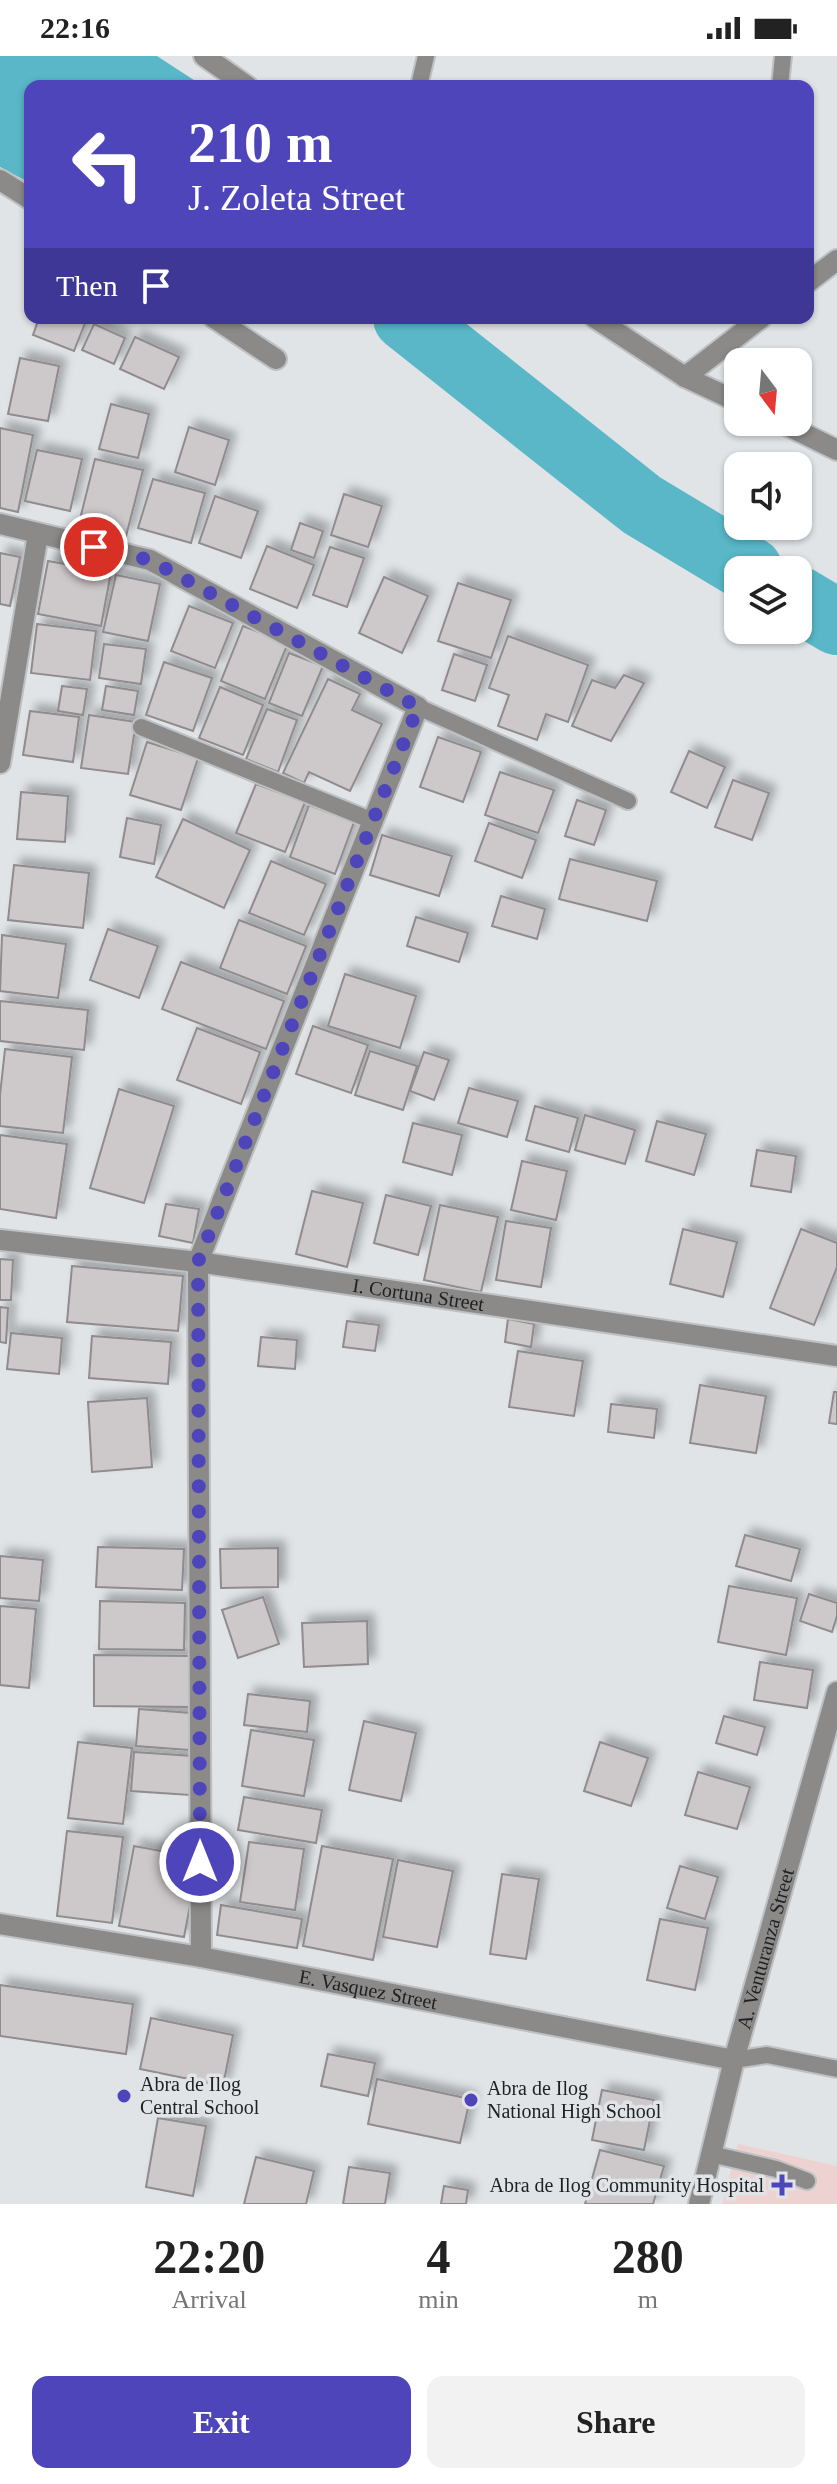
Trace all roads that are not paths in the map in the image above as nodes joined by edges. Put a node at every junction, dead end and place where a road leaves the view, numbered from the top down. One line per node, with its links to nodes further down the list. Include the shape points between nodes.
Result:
1 (204, 56): 4 (street)
2 (426, 56): 5 (lane)
3 (783, 56): 6 (lane)
4 (238, 80)
5 (420, 80)
6 (781, 80)
7 (0, 180): 8 (street)
8 (24, 195)
9 (837, 260): 10 (street)
10 (814, 277)
11 (223, 324): 14 (street)
12 (604, 324): 15 (street)
13 (752, 324): 15 (street)
14 (276, 359)
15 (685, 377): 16 (street)
16 (724, 395)
17 (808, 436): 18 (street)
18 (837, 450)
19 (0, 524): 20 (street)
20 (38, 534): 21 (street, via 150,560); 23 (street)
21 (418, 707): 24 (lane); 25 (street)
22 (141, 727): 25 (lane)
23 (0, 763)
24 (628, 801)
25 (373, 821): 27 (street)
26 (0, 1240): 27 (street, I. Cortuna Street)
27 (198, 1262): 28 (street, I. Cortuna Street); 31 (street)
28 (837, 1356)
29 (837, 1692): 32 (street, A. Venturanza Street)
30 (0, 1924): 31 (street, E. Vasquez Street)
31 (201, 1957): 32 (street, E. Vasquez Street)
32 (734, 2060): 33 (lane, via 767,2055); 34 (street, A. Venturanza Street)
33 (837, 2069)
34 (711, 2154): 35 (lane); 36 (street, A. Venturanza Street)
35 (807, 2181)
36 (699, 2204)

